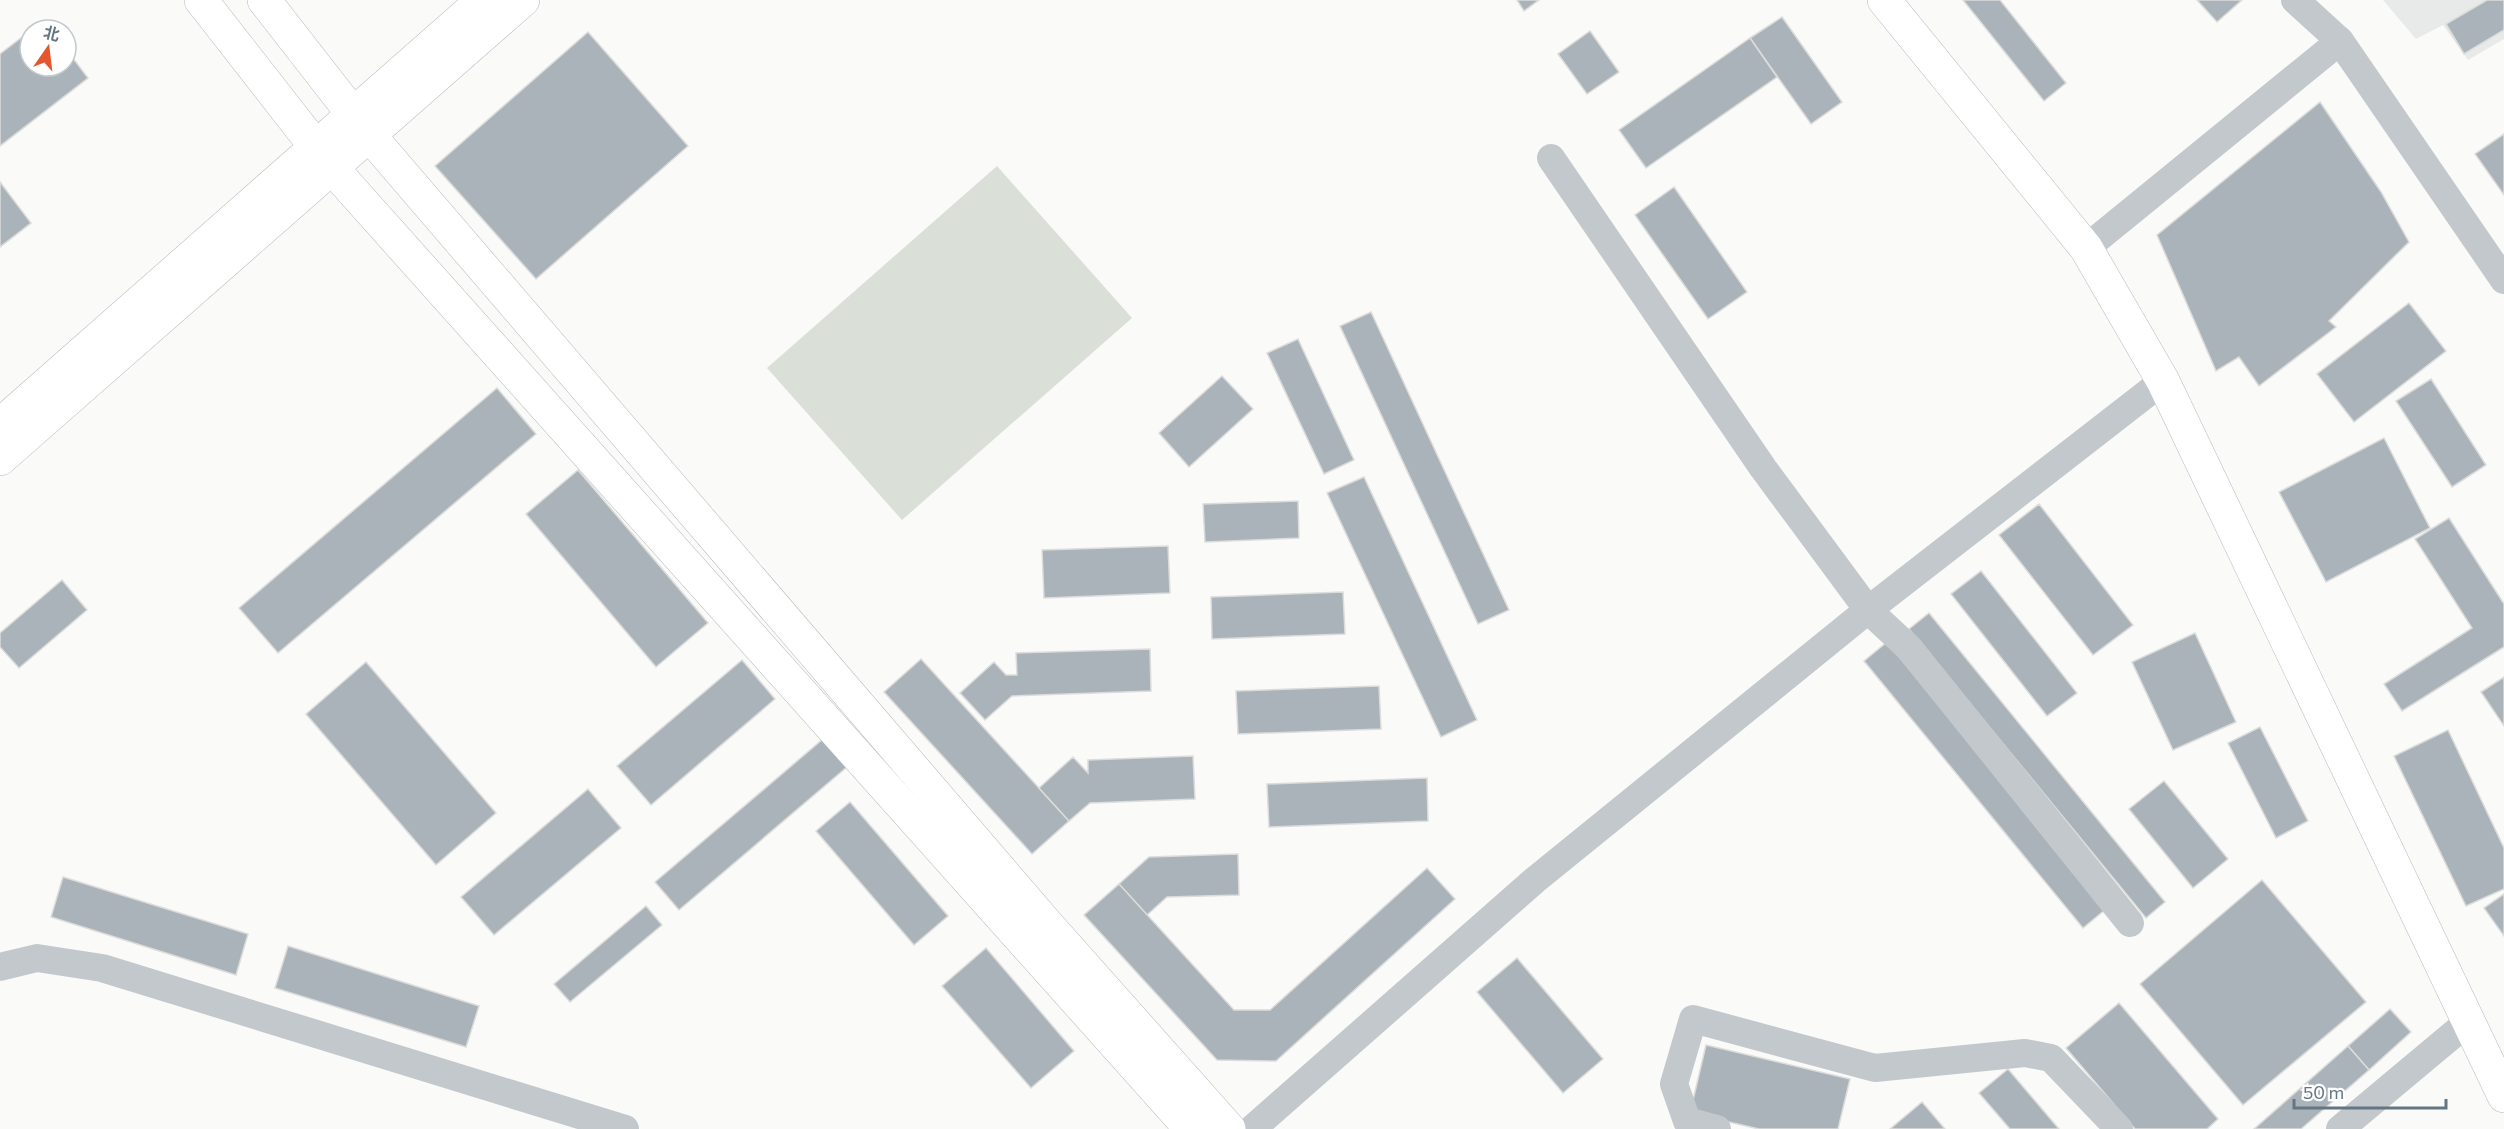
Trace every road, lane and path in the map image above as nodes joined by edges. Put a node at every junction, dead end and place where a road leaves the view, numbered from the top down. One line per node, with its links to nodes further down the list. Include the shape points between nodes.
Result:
1 (201, 0): 10 (main road)
2 (264, 0): 9 (main road)
3 (483, 0): 9 (main road)
4 (523, 0): 9 (main road)
5 (1884, 0): 12 (main road)
6 (2295, 0): 8 (street)
7 (2325, 0): 8 (street)
8 (2340, 41): 12 (street); 13 (street)
9 (362, 125): 10 (main road); 24 (main road, via 1045,922)
10 (325, 158): 15 (main road); 16 (main road); 23 (main road)
11 (1551, 158): 17 (street, via 1763,468)
12 (2086, 248): 14 (main road)
13 (2504, 280)
14 (2163, 381): 17 (street); 20 (main road)
15 (0, 425)
16 (0, 459)
17 (1868, 610): 18 (street, via 1909,648); 25 (street, via 1535,880)
18 (2130, 923)
19 (0, 967): 22 (street, via 37,958 102,968)
20 (2468, 1022): 21 (main road); 28 (street)
21 (2504, 1096)
22 (625, 1129)
23 (1191, 1129)
24 (1229, 1129)
25 (1252, 1129)
26 (1717, 1129): 27 (street, via 1687,1121 1674,1084 1693,1019 1875,1068 2025,1053 2051,1058)
27 (2119, 1129)
28 (2340, 1129)

